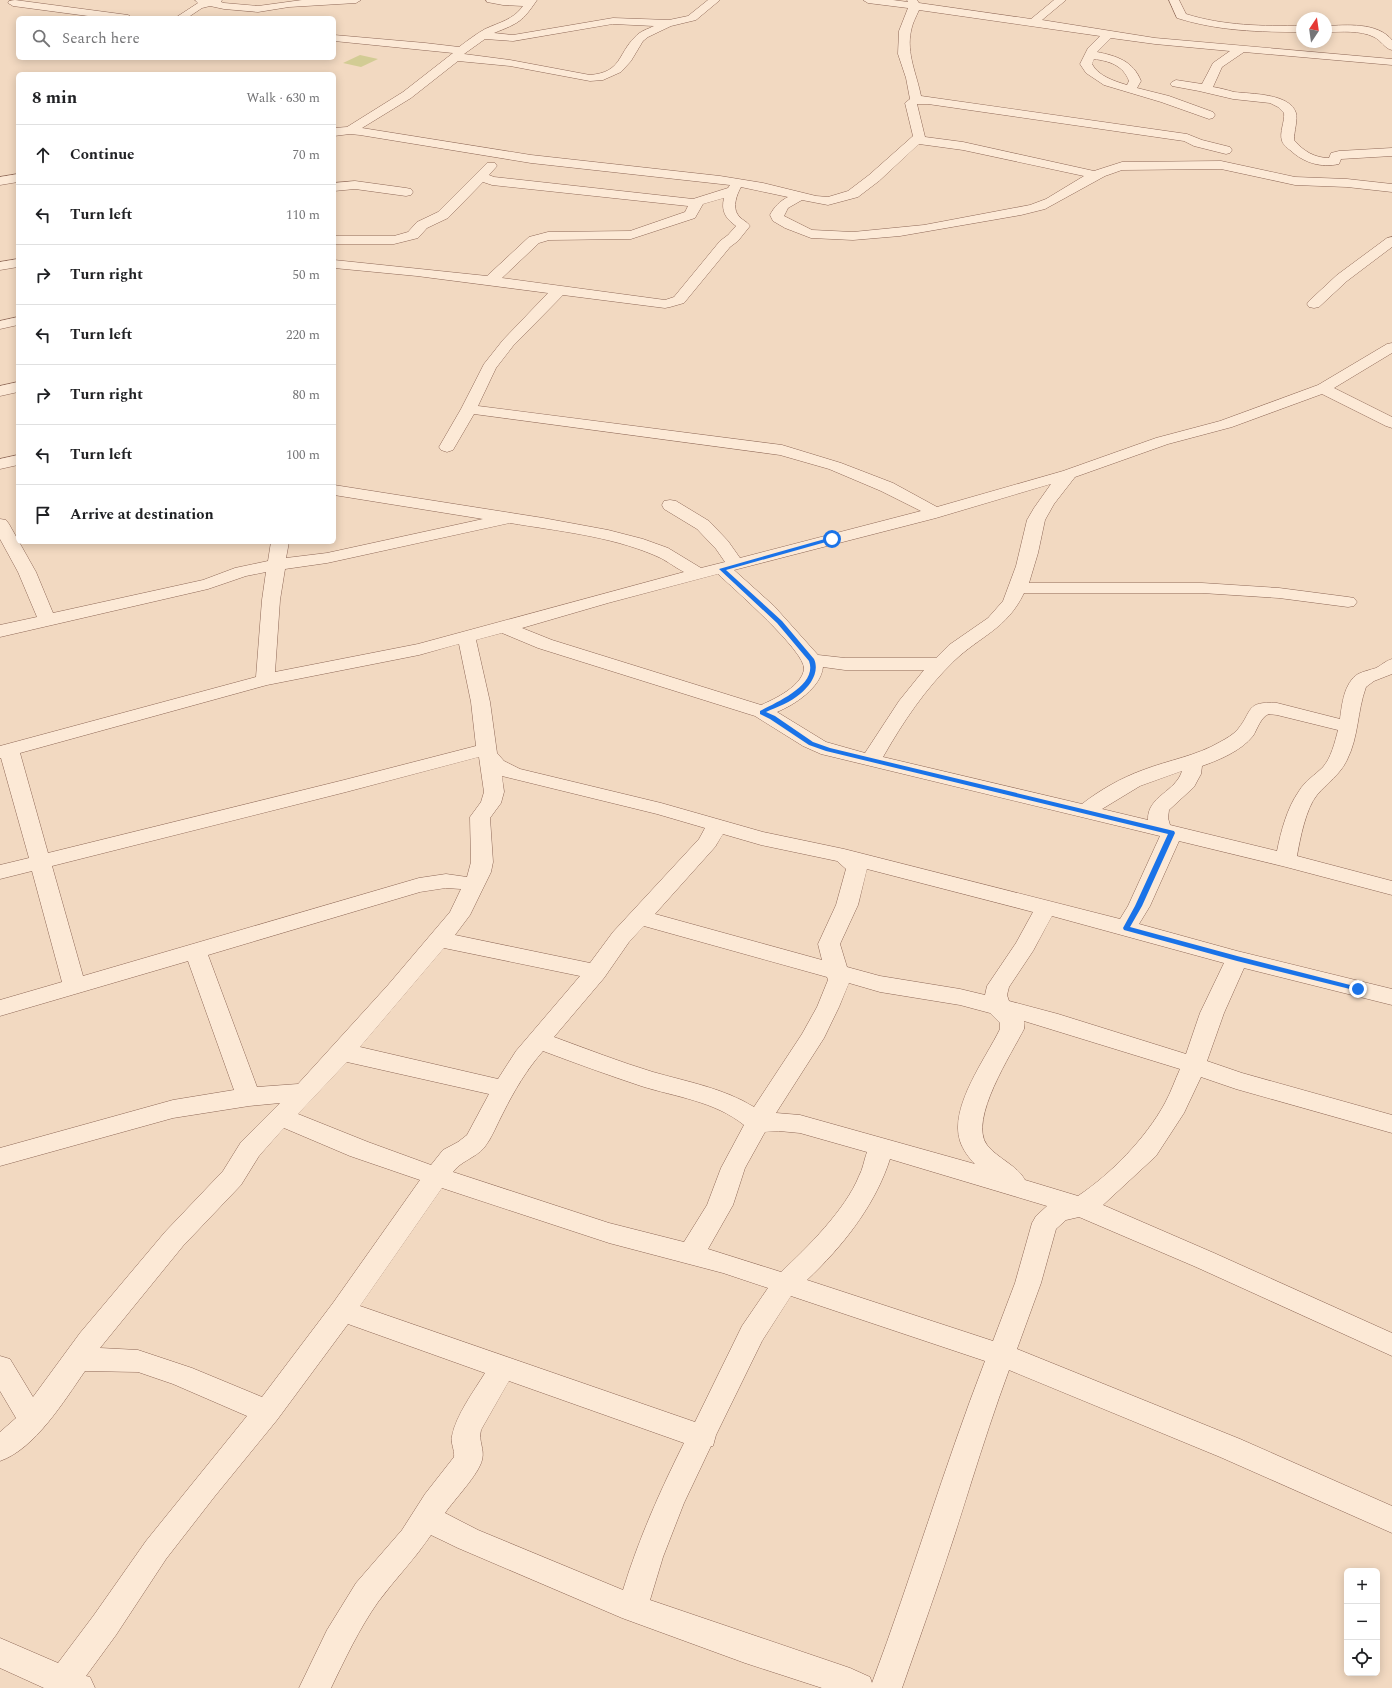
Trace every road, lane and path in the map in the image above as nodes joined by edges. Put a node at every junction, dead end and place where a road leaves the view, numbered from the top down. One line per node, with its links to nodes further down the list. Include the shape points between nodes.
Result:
1 (356, 0): 8 (street)
2 (491, 0): 9 (street)
3 (714, 0): 15 (street, via 694,16)
4 (868, 0): 11 (street)
5 (1061, 0): 14 (street)
6 (1174, 0): 16 (street, via 1182,16 1202,23 1255,29)
7 (209, 1): 8 (street, via 258,9); 13 (street)
8 (322, 2)
9 (531, 2): 19 (street, via 521,16)
10 (12, 3): 12 (street)
11 (914, 3): 14 (street); 29 (street, via 905,31 904,54)
12 (113, 16)
13 (183, 16)
14 (1033, 22): 18 (street)
15 (671, 23): 19 (street, via 613,22 513,38); 23 (street, via 639,39 617,70 603,77 590,78)
16 (1296, 29)
17 (1332, 29): 21 (street, via 1367,30 1384,39)
18 (1108, 34): 22 (street, via 1155,41); 24 (street, via 1092,50)
19 (482, 36): 23 (street)
20 (336, 38): 23 (street, via 425,46)
21 (1392, 47)
22 (1244, 48): 25 (street); 27 (street, via 1217,65)
23 (459, 54): 31 (street, via 407,95)
24 (1091, 55): 28 (street, via 1086,64 1090,70 1108,82); 28 (street, via 1113,58 1128,69 1135,81)
25 (1392, 62)
26 (1176, 84): 27 (street)
27 (1206, 88): 35 (street, via 1279,102 1291,113 1292,118 1287,127 1288,141 1309,158 1317,161 1335,161 1335,156 1339,155)
28 (1130, 89): 30 (street)
29 (916, 100): 33 (street, via 911,103 919,133); 34 (street, via 1186,138)
30 (1209, 115)
31 (350, 130): 32 (street); 36 (street)
32 (336, 132)
33 (916, 140): 37 (street, via 963,146); 45 (street, via 853,194 828,200)
34 (1226, 150)
35 (1392, 152)
36 (503, 155): 38 (street); 42 (street)
37 (1095, 175): 43 (street, via 1122,166 1216,165 1295,181); 45 (street, via 1057,198 1038,206 949,225 868,235 810,233 797,230 778,218 782,207)
38 (481, 177): 46 (street, via 492,182); 47 (street, via 443,216 422,225)
39 (16, 178): 40 (street)
40 (0, 181)
41 (336, 187): 44 (street, via 355,185)
42 (735, 187): 45 (street, via 764,187); 46 (street); 55 (street, via 729,208 732,218 743,226 679,300 665,304)
43 (1392, 188)
44 (406, 192)
45 (801, 196)
46 (695, 203): 54 (street, via 689,216 636,234 537,238)
47 (413, 236): 48 (street, via 394,240); 53 (street)
48 (336, 240)
49 (1388, 248): 56 (street, via 1342,278)
50 (16, 263): 52 (street)
51 (336, 264): 53 (street)
52 (0, 266)
53 (384, 267): 54 (street)
54 (490, 281): 55 (street)
55 (558, 291): 63 (street, via 508,343 489,367)
56 (1314, 304)
57 (16, 321): 58 (street)
58 (0, 325)
59 (1392, 348): 61 (street)
60 (16, 387): 62 (street)
61 (1323, 388): 64 (street); 68 (street, via 1226,424 1162,441)
62 (0, 391)
63 (469, 409): 65 (street); 71 (street, via 782,450 835,466 887,487)
64 (1392, 423)
65 (447, 447)
66 (16, 460): 67 (street)
67 (0, 464)
68 (1069, 474): 71 (street); 78 (street, via 1048,500 1035,522 1029,553)
69 (336, 490): 72 (street)
70 (670, 505): 76 (street, via 703,525 722,545)
71 (935, 512): 76 (street)
72 (509, 518): 75 (street, via 327,558); 77 (street, via 589,531 637,543 662,552)
73 (5, 529): 80 (street)
74 (280, 544): 75 (street)
75 (275, 565): 80 (street, via 241,572 208,584); 87 (street)
76 (729, 567): 77 (street); 84 (street)
77 (699, 574): 81 (street)
78 (1017, 588): 79 (street, via 1226,589); 85 (street, via 1009,605 990,627)
79 (1348, 602)
80 (47, 620): 82 (street)
81 (504, 627): 83 (street); 88 (street, via 545,644)
82 (0, 631)
83 (466, 637): 87 (street); 91 (street)
84 (812, 660): 85 (street, via 846,664); 88 (street, via 813,674 798,693)
85 (941, 663): 92 (street, via 897,717)
86 (1390, 669): 89 (street, via 1360,682 1353,700)
87 (265, 680): 90 (street)
88 (762, 712): 92 (street, via 818,746)
89 (1349, 726): 93 (street, via 1265,707 1257,712 1244,734 1218,751); 98 (street, via 1331,770 1305,796)
90 (4, 751): 99 (street)
91 (488, 754): 95 (street, via 499,767 514,774); 99 (street, via 346,786); 101 (street, via 494,792 491,803 480,817 482,862)
92 (871, 760): 94 (street)
93 (1192, 762): 94 (street, via 1150,774 1119,788); 96 (street, via 1189,779 1157,812 1157,818)
94 (1085, 812): 96 (street)
95 (716, 825): 97 (street, via 761,838); 104 (street, via 708,842)
96 (1166, 831): 98 (street); 105 (street, via 1139,906)
97 (844, 856): 103 (street); 109 (street, via 857,867 847,905 828,944)
98 (1286, 860): 102 (street)
99 (40, 862): 100 (street); 111 (street)
100 (0, 872)
101 (473, 886): 106 (street, via 459,915); 107 (street, via 453,880 419,886)
102 (1392, 888)
103 (1046, 908): 105 (street); 113 (street, via 1025,946 998,986)
104 (640, 917): 109 (street); 110 (street, via 621,937)
105 (1126, 928): 108 (street)
106 (438, 939): 110 (street); 116 (street)
107 (195, 950): 111 (street); 120 (street)
108 (1237, 959): 112 (street); 117 (street, via 1212,1013)
109 (836, 971): 113 (street, via 880,984 960,997); 122 (street, via 839,980 828,1008 812,1038)
110 (596, 972): 115 (street)
111 (76, 986): 114 (street)
112 (1392, 997)
113 (998, 1007): 117 (street, via 1085,1030); 127 (street, via 1012,1020 1012,1029 981,1087 974,1106 972,1140 983,1156 1001,1173)
114 (0, 1008)
115 (539, 1040): 118 (street, via 524,1057); 122 (street, via 734,1106)
116 (342, 1052): 118 (street); 119 (street)
117 (1194, 1065): 123 (street, via 1236,1080); 128 (street, via 1175,1107 1147,1149 1100,1194)
118 (504, 1089): 126 (street, via 476,1141 452,1157)
119 (303, 1092): 120 (street); 121 (street)
120 (249, 1097): 125 (street, via 165,1111)
121 (281, 1117): 126 (street, via 359,1149); 134 (street, via 250,1149 232,1178 174,1239)
122 (757, 1123): 124 (street, via 800,1124); 129 (street, via 733,1168 720,1205)
123 (1392, 1124)
124 (881, 1147): 127 (street); 130 (street, via 872,1176 853,1210 813,1258)
125 (0, 1157)
126 (437, 1176): 129 (street, via 609,1233); 131 (street)
127 (1025, 1189): 128 (street)
128 (1081, 1207): 132 (street); 133 (street, via 1058,1212 1045,1222 1028,1283)
129 (690, 1255): 130 (street)
130 (785, 1284): 133 (street); 139 (street, via 752,1334)
131 (342, 1311): 136 (street); 137 (street)
132 (1392, 1345)
133 (1001, 1355): 142 (street, via 1217,1443); 148 (street, via 976,1421 960,1476)
134 (77, 1359): 137 (street, via 138,1361 182,1376); 138 (street)
135 (0, 1367): 138 (street)
136 (503, 1367): 139 (street); 141 (street, via 468,1427 465,1438 469,1450 468,1461)
137 (267, 1412): 145 (street, via 156,1550 105,1625)
138 (32, 1420): 140 (street)
139 (703, 1437): 143 (street, via 670,1501 648,1557)
140 (0, 1450)
141 (425, 1518): 143 (street, via 468,1539); 146 (street, via 412,1539 367,1593 338,1640)
142 (1392, 1520)
143 (633, 1608): 147 (street)
144 (0, 1653): 145 (street)
145 (71, 1685)
146 (315, 1688)
147 (859, 1688)
148 (886, 1688)

